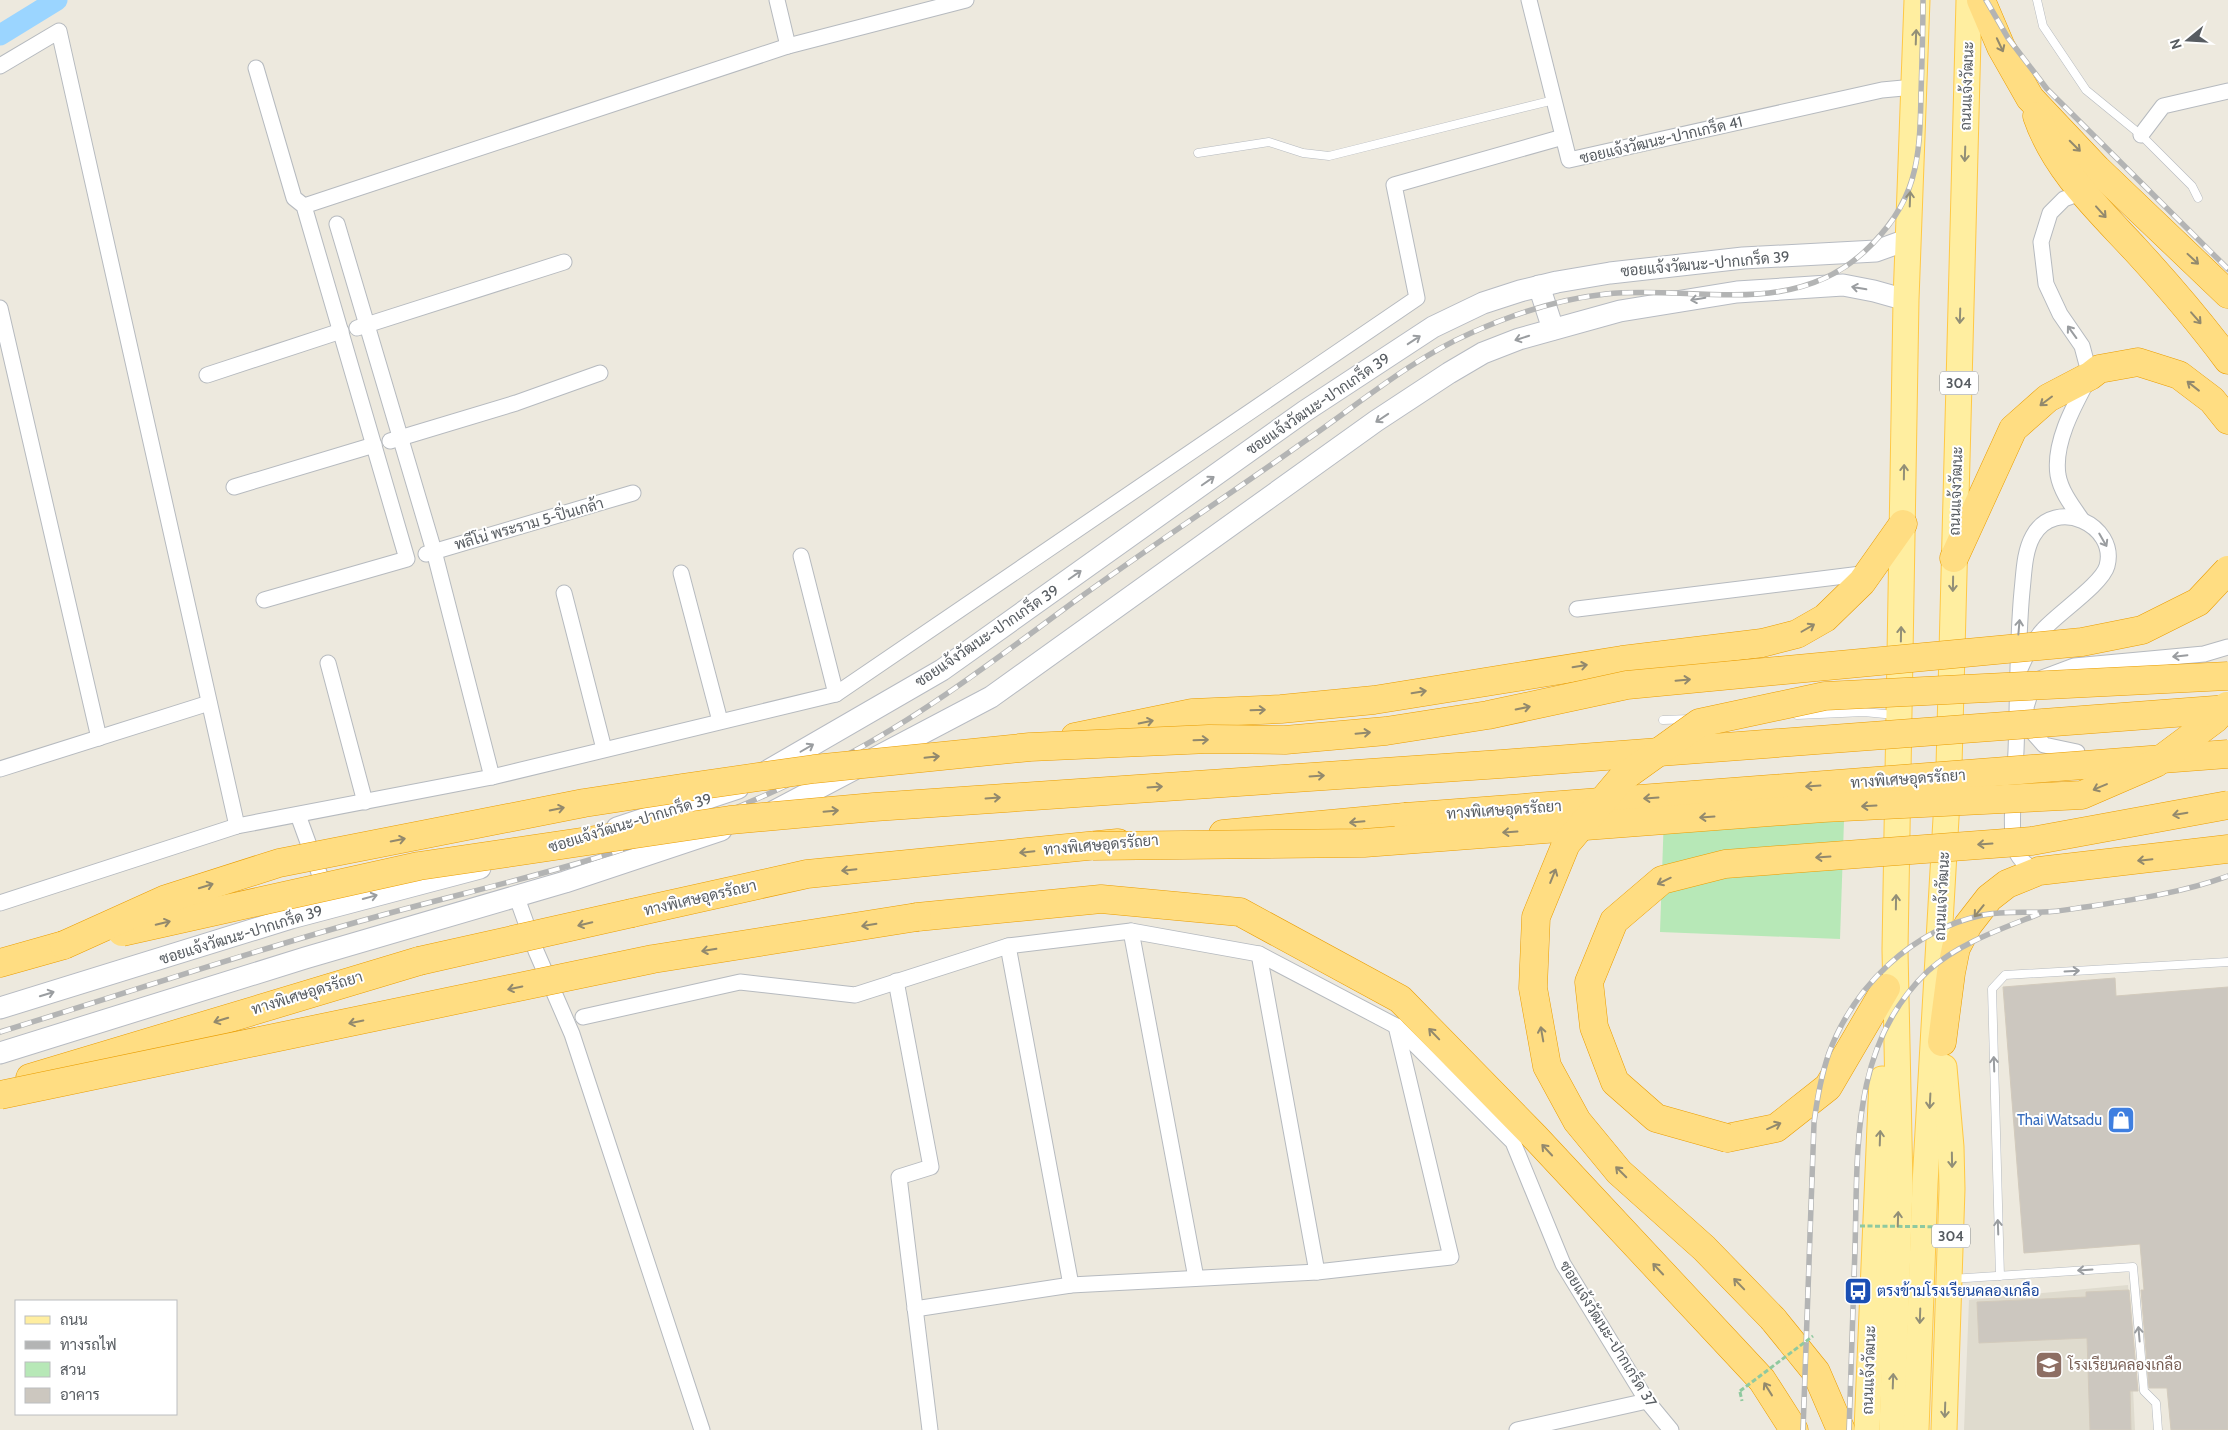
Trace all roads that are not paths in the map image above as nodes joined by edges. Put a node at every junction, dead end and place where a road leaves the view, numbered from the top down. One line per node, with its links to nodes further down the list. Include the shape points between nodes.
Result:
1 (777, 0): 9 (street)
2 (966, 0): 8 (street)
3 (1530, 0): 15 (street, ซอยแจ้งวัฒนะ-ปากเกร็ด 41)
4 (1917, 0): 12 (main road, ถนนแจ้งวัฒนะ, one-way to 4)
5 (1969, 0): 45 (main road, ถนนแจ้งวัฒนะ / 304, one-way to 45)
6 (1981, 0): 14 (highway, one-way to 14, via 2004,53)
7 (2037, 0): 16 (lane, via 2044,26 2086,90)
8 (943, 3): 9 (street)
9 (788, 46): 21 (street)
10 (0, 66): 57 (street, via 59,31)
11 (256, 68): 21 (street, via 294,198)
12 (1914, 87): 17 (street, ซอยแจ้งวัฒนะ-ปากเกร็ด 41, via 1882,90 1568,160); 23 (main road, ถนนแจ้งวัฒนะ, one-way to 12)
13 (2228, 91): 16 (street, via 2163,106)
14 (2030, 98): 19 (highway, via 2044,138); 26 (highway, one-way to 26, via 2097,168)
15 (1554, 100): 17 (street, ซอยแจ้งวัฒนะ-ปากเกร็ด 41); 18 (lane, via 1330,156 1303,153 1269,142)
16 (2142, 135): 20 (lane, via 2192,186)
17 (1563, 137): 56 (street, via 1394,185 1417,298)
18 (1198, 153)
19 (2083, 192): 32 (highway, one-way to 32, via 2201,323); 35 (street, one-way to 19, via 2082,346 2060,314 2046,284 2041,242 2050,213 2064,199)
20 (2198, 198)
21 (304, 206): 31 (street)
22 (337, 224): 29 (street)
23 (1909, 239): 25 (main road, ซอยแจ้งวัฒนะ-ปากเกร็ด 39, via 1876,251 1743,258 1610,273); 27 (main road, ถนนแจ้งวัฒนะ)
24 (564, 262): 29 (street)
25 (1539, 286): 30 (main road); 85 (main road, ซอยแจ้งวัฒนะ-ปากเกร็ด 39, one-way to 25, via 554,847 734,790 942,670 1305,412 1432,327 1483,303)
26 (2228, 294)
27 (1906, 300): 30 (main road, ซอยแจ้งวัฒนะ-ปากเกร็ด 39, one-way to 30, via 1843,285 1738,292 1620,311); 42 (main road, ถนนแจ้งวัฒนะ, one-way to 27)
28 (0, 308): 65 (street)
29 (362, 326): 37 (street)
30 (1553, 329): 83 (main road, ซอยแจ้งวัฒนะ-ปากเกร็ด 39, one-way to 83, via 1519,338 1483,353 1449,373 1376,421 991,698 766,815 565,882)
31 (340, 331): 34 (street); 38 (street)
32 (2228, 360)
33 (600, 373): 37 (street, via 516,403)
34 (207, 375)
35 (2090, 376): 36 (highway, one-way to 35, via 2212,400 2179,375 2146,364 2138,362 2099,369); 41 (street, via 2074,404 2060,441 2058,475 2068,500); 45 (highway, one-way to 45, via 2048,398 2013,429)
36 (2228, 420)
37 (396, 439): 43 (street)
38 (374, 445): 39 (street); 50 (street, via 407,559)
39 (234, 488)
40 (633, 493): 43 (street, พลีโน่ พระราม 5-ปิ่นเกล้า)
41 (2082, 520): 54 (street, one-way to 41, via 2025,558 2033,535 2048,520 2066,515); 54 (street, one-way to 54, via 2098,531 2108,547 2107,566 2098,581 2042,631)
42 (1903, 524): 48 (highway); 62 (main road, ถนนแจ้งวัฒนะ, one-way to 42)
43 (430, 553): 75 (street)
44 (801, 556): 56 (street)
45 (1954, 558): 73 (main road, ถนนแจ้งวัฒนะ / 304, one-way to 73)
46 (2228, 570): 68 (highway, one-way to 46, bridge, via 1209,739 1285,740 1386,731 1488,715 1626,686 2082,642 2142,630 2198,602)
47 (681, 573): 64 (street)
48 (1869, 573): 51 (street); 68 (highway, one-way to 48, bridge, via 1192,713 1374,700 1622,660 1762,643 1797,634 1825,618)
49 (564, 593): 69 (street)
50 (264, 600)
51 (1577, 609)
52 (2228, 647): 70 (street, one-way to 70, via 2204,654 2074,666 2034,681 2026,707 2028,727)
53 (328, 663): 76 (street)
54 (2017, 676): 66 (street)
55 (2228, 676): 115 (highway, one-way to 55, bridge, via 1816,1372 1773,1319 1704,1248 1619,1172 1577,1121 1547,1066 1533,988 1536,917 1566,844 1621,779 1699,723 1825,696)
56 (836, 694): 64 (street)
57 (209, 703): 65 (street); 79 (street)
58 (2228, 705): 80 (highway, one-way to 80, bridge, via 2215,719 2156,763 2082,795 1823,808 1364,843)
59 (2228, 710): 87 (highway, one-way to 59, bridge, via 419,866 730,820)
60 (1778, 715): 63 (lane)
61 (1788, 715): 62 (lane, via 1864,712)
62 (1899, 715): 89 (main road, ถนนแจ้งวัฒนะ, one-way to 62)
63 (1663, 720)
64 (720, 721): 69 (street)
65 (99, 738): 74 (street)
66 (2016, 741): 70 (street); 72 (street)
67 (2228, 742): 70 (street, via 2077,752)
68 (1030, 747): 87 (highway, one-way to 68, bridge, via 166,899 279,864 584,803 814,769)
69 (604, 749): 75 (street)
70 (2041, 751): 72 (street)
71 (2228, 754): 80 (highway, ทางพิเศษอุดรรัถยา, one-way to 80, bridge, via 1405,817)
72 (2015, 759): 73 (street); 82 (street, via 2014,848 2024,865)
73 (1949, 766): 94 (main road, ถนนแจ้งวัฒนะ / 304)
74 (0, 769)
75 (492, 777): 76 (street)
76 (365, 802): 78 (street)
77 (2228, 805): 95 (highway, one-way to 95, bridge, via 2032,840 1724,864 1662,880 1614,920 1588,982 1594,1027 1615,1082 1656,1118 1727,1138 1776,1128 1828,1087)
78 (298, 814): 79 (street); 85 (street)
79 (237, 826): 84 (street)
80 (1093, 846): 101 (highway, ทางพิเศษอุดรรัถยา, one-way to 101, bridge, via 807,874 393,967)
81 (2228, 850): 82 (highway, one-way to 82)
82 (2038, 871): 99 (highway, one-way to 99, via 2006,884 1989,898 1968,925 1956,948)
83 (516, 895): 100 (main road, ซอยแจ้งวัฒนะ-ปากเกร็ด 39); 110 (street, via 572,1034)
84 (0, 903)
85 (331, 908): 96 (main road, ซอยแจ้งวัฒนะ-ปากเกร็ด 39, one-way to 85)
86 (1131, 931): 88 (street, ซอยแจ้งวัฒนะ-ปากเกร็ด 37); 90 (street, ซอยแจ้งวัฒนะ-ปากเกร็ด 37); 105 (street)
87 (64, 945): 92 (highway)
88 (1008, 946): 93 (street, ซอยแจ้งวัฒนะ-ปากเกร็ด 37); 107 (street)
89 (1895, 950): 95 (main road, ถนนแจ้งวัฒนะ); 117 (main road, ถนนแจ้งวัฒนะ, one-way to 89, via 1900,1186)
90 (1259, 954): 98 (street, ซอยแจ้งวัฒนะ-ปากเกร็ด 37); 103 (street)
91 (2228, 962): 104 (lane, one-way to 91, via 1992,989 2005,974)
92 (0, 963)
93 (896, 981): 97 (street, ซอยแจ้งวัฒนะ-ปากเกร็ด 37, via 855,995 740,982); 108 (street, via 931,1167 899,1177)
94 (1937, 982): 99 (main road, ถนนแจ้งวัฒนะ / 304); 118 (main road, ถนนแจ้งวัฒนะ, one-way to 118, via 1925,1184)
95 (1886, 988): 116 (main road, ถนนแจ้งวัฒนะ, one-way to 95)
96 (0, 1008)
97 (583, 1017)
98 (1396, 1026): 103 (street, via 1451,1257); 109 (street, ซอยแจ้งวัฒนะ-ปากเกร็ด 37, via 1514,1142 1563,1264)
99 (1942, 1042): 106 (main road, ถนนแจ้งวัฒนะ / 304, one-way to 106, via 1951,1147)
100 (0, 1053)
101 (0, 1088)
102 (0, 1095): 114 (highway, one-way to 102, bridge, via 1762,1380 1535,1137 1400,999 1240,912 1101,899 917,917 653,959)
103 (1317, 1272): 105 (street)
104 (2000, 1276): 106 (lane); 120 (lane, one-way to 104, via 2156,1403 2144,1391 2133,1267)
105 (1196, 1278): 107 (street)
106 (1950, 1279): 119 (main road, ถนนแจ้งวัฒนะ / 304, one-way to 119)
107 (1071, 1285): 108 (street)
108 (915, 1309): 111 (street)
109 (1647, 1401): 112 (street); 113 (street, ซอยแจ้งวัฒนะ-ปากเกร็ด 37)
110 (702, 1430)
111 (930, 1430)
112 (1517, 1430)
113 (1671, 1430)
114 (1794, 1430)
115 (1841, 1430)
116 (1867, 1430)
117 (1892, 1430)
118 (1916, 1430)
119 (1944, 1430)
120 (2158, 1430)

